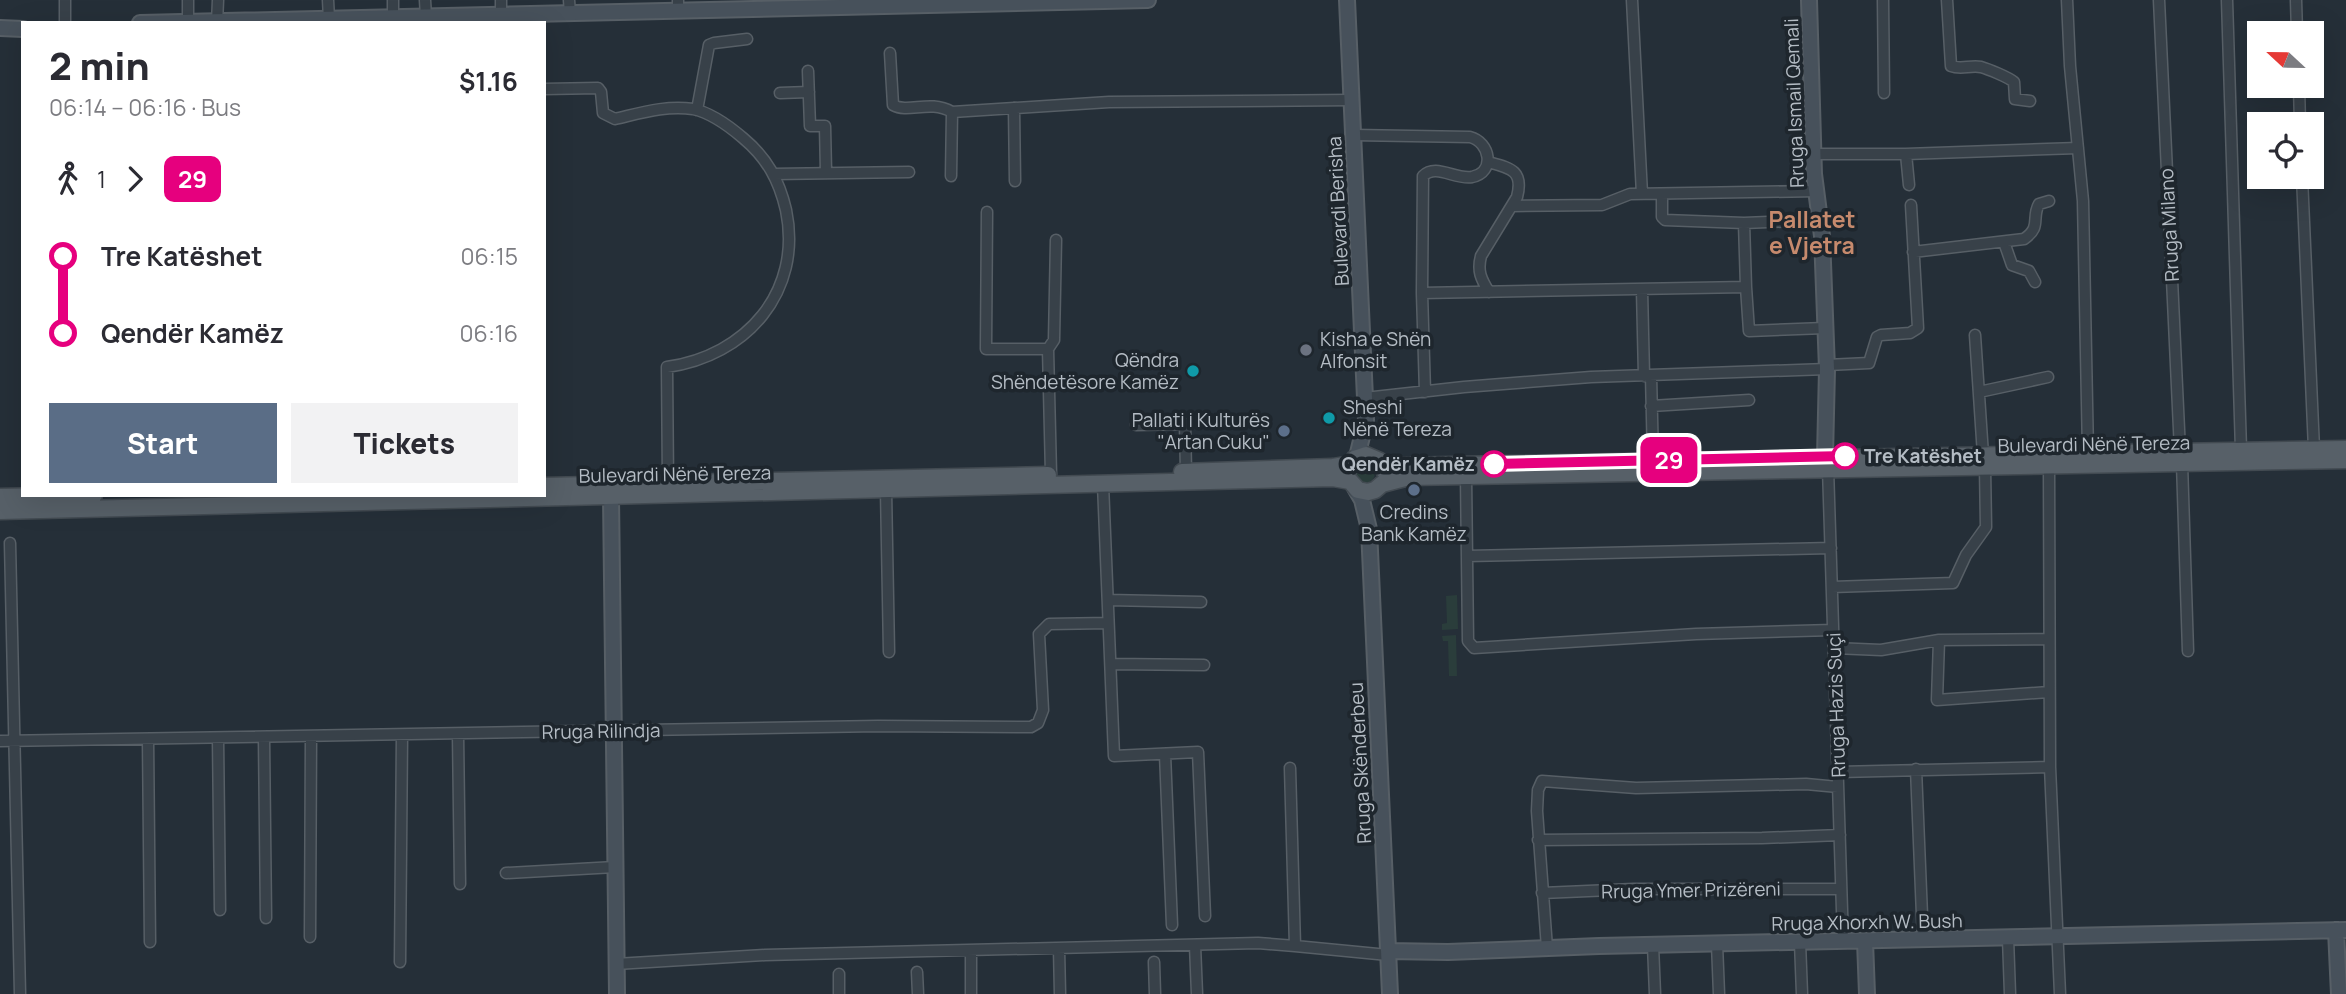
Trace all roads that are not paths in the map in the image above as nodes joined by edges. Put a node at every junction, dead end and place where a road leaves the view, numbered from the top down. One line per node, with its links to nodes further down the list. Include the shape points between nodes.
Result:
1 (65, 0): 31 (street)
2 (187, 0): 32 (street)
3 (218, 0): 33 (street)
4 (328, 0): 28 (street)
5 (393, 0): 27 (street)
6 (425, 0): 26 (street)
7 (501, 0): 25 (street)
8 (1148, 0): 18 (street)
9 (1347, 0): 45 (street, Bulevardi Berisha)
10 (1632, 0): 63 (street)
11 (1809, 0): 52 (street, Rruga Ismail Qemali)
12 (1883, 0): 44 (street)
13 (1947, 0): 46 (street, via 1951,66 1982,67 2007,76 2014,82 2015,99)
14 (2067, 0): 51 (street)
15 (2159, 0): 96 (street, Rruga Milano)
16 (2227, 0): 94 (street)
17 (2296, 0): 35 (street)
18 (1119, 1): 19 (street)
19 (973, 2): 20 (street)
20 (895, 3): 22 (street)
21 (761, 4): 22 (street); 23 (street)
22 (846, 4)
23 (678, 5): 24 (street)
24 (569, 7): 29 (street)
25 (501, 16): 29 (street); 30 (street)
26 (426, 17): 27 (street); 30 (street)
27 (393, 18): 28 (street)
28 (328, 19): 34 (street)
29 (519, 19)
30 (470, 20)
31 (65, 21)
32 (188, 21)
33 (217, 21)
34 (254, 21)
35 (2297, 21)
36 (0, 28): 37 (street)
37 (21, 29)
38 (747, 40): 48 (street, via 709,45)
39 (890, 53): 49 (street, via 896,107 937,105)
40 (808, 71): 42 (street)
41 (546, 89): 48 (street, via 598,88 603,113 615,119 666,108)
42 (809, 92): 43 (street); 55 (street, via 810,126 825,126)
43 (780, 93)
44 (1884, 93)
45 (1352, 100): 47 (street, via 1109,102); 50 (street, Bulevardi Berisha)
46 (2030, 101)
47 (1014, 108): 49 (street); 59 (street)
48 (697, 110): 57 (street, via 744,138)
49 (951, 112): 58 (street)
50 (1353, 135): 54 (street, via 1470,137 1481,142); 87 (street, Bulevardi Berisha)
51 (2078, 148): 53 (street); 95 (street)
52 (1814, 154): 53 (street); 62 (street, Rruga Ismail Qemali)
53 (1906, 154): 60 (street)
54 (1488, 157): 67 (street, via 1516,173 1519,189); 78 (street, via 1483,170 1474,176 1433,170 1423,176)
55 (826, 172): 56 (street); 57 (street)
56 (909, 172)
57 (774, 174): 108 (street, via 789,225 788,261 782,279 766,310 724,349 687,364 667,366)
58 (951, 176)
59 (1015, 181)
60 (1909, 185)
61 (2303, 189): 92 (street)
62 (1817, 191): 64 (street); 69 (street, Rruga Ismail Qemali)
63 (1642, 194): 64 (street); 67 (street, via 1602,205)
64 (1662, 194): 70 (street, via 1665,220)
65 (2049, 201): 72 (street, via 2036,208 2036,225 2030,235)
66 (1911, 205): 73 (street)
67 (1512, 206): 77 (street, via 1481,256 1479,274)
68 (987, 212): 81 (street, via 986,349)
69 (1821, 220): 70 (street); 79 (street, Rruga Ismail Qemali)
70 (1744, 223): 75 (street)
71 (1056, 240): 81 (street, via 1054,340)
72 (2004, 242): 73 (street); 74 (street, via 2012,265 2029,271)
73 (1913, 252): 82 (street, via 1918,328 1877,337 1869,363)
74 (2035, 282)
75 (1746, 287): 76 (street); 79 (street, via 1749,331)
76 (1642, 290): 77 (street); 83 (street)
77 (1489, 292): 78 (street)
78 (1422, 293): 85 (street)
79 (1825, 328): 82 (street, Rruga Ismail Qemali)
80 (1975, 335): 86 (street)
81 (1048, 349): 105 (street)
82 (1827, 367): 83 (street); 102 (street, Rruga Ismail Qemali)
83 (1647, 375): 85 (street); 89 (street)
84 (2048, 377): 86 (street)
85 (1425, 392): 87 (street)
86 (1979, 392): 101 (street)
87 (1365, 398): 90 (street, Bulevardi Berisha)
88 (1749, 400): 89 (street)
89 (1651, 405): 97 (street)
90 (1366, 420): 99 (street, Bulevardi Berisha); 100 (street, Bulevardi Berisha)
91 (1136, 425): 104 (street, via 1185,424)
92 (2314, 449): 93 (main road, Bulevardi Nënë Tereza); 94 (main road, Bulevardi Nënë Tereza)
93 (2346, 449)
94 (2241, 450): 96 (main road, Bulevardi Nënë Tereza)
95 (2088, 453): 96 (main road, Bulevardi Nënë Tereza); 101 (main road, Bulevardi Nënë Tereza)
96 (2181, 457): 98 (main road, Bulevardi Nënë Tereza); 103 (main road, Bulevardi Nënë Tereza); 129 (street, Rruga Milano)
97 (1653, 460): 100 (main road, Bulevardi Nënë Tereza, via 1396,466); 102 (main road, Bulevardi Nënë Tereza)
98 (2346, 460)
99 (1354, 461): 100 (main road, Bulevardi Nënë Tereza, via 1366,455); 104 (main road, Bulevardi Nënë Tereza, via 1333,467); 109 (main road, via 1348,471)
100 (1380, 461): 111 (main road, via 1385,474)
101 (1984, 461): 102 (main road, Bulevardi Nënë Tereza); 103 (main road, Bulevardi Nënë Tereza); 121 (street, via 1986,527 1952,583)
102 (1827, 462): 106 (main road, Bulevardi Nënë Tereza); 119 (street, Rruga Hazis Suçi)
103 (2049, 465): 126 (street)
104 (1186, 472): 107 (main road, Bulevardi Nënë Tereza)
105 (1051, 474): 107 (main road, Bulevardi Nënë Tereza); 108 (main road, Bulevardi Nënë Tereza)
106 (1466, 476): 111 (main road, Bulevardi Nënë Tereza, via 1409,477); 120 (street)
107 (1103, 479): 109 (main road, Bulevardi Nënë Tereza, via 1333,478); 112 (main road, Bulevardi Nënë Tereza); 122 (street)
108 (668, 483): 110 (main road, Bulevardi Nënë Tereza)
109 (1352, 485): 111 (main road, Bulevardi Nënë Tereza, via 1368,492); 117 (street, Rruga Skënderbeu, via 1362,500)
110 (546, 486)
111 (1380, 486): 117 (street, Rruga Skënderbeu)
112 (886, 490): 115 (main road, Bulevardi Nënë Tereza); 130 (street)
113 (0, 497): 114 (main road)
114 (21, 497)
115 (611, 497): 116 (main road, Bulevardi Nënë Tereza); 134 (street)
116 (0, 512)
117 (1369, 529): 176 (street, Rruga Skënderbeu)
118 (10, 543): 142 (street)
119 (1831, 548): 120 (street); 121 (street, Rruga Hazis Suçi)
120 (1467, 556): 125 (street, via 1468,641 1474,648)
121 (1832, 587): 125 (street, Rruga Hazis Suçi)
122 (1108, 600): 123 (street); 124 (street)
123 (1201, 602)
124 (1108, 623): 131 (street); 134 (street, Rruga Rilindja, via 1049,624 1039,634 1043,710 1031,727)
125 (1833, 630): 128 (street, Rruga Hazis Suçi)
126 (2048, 639): 127 (street); 133 (street)
127 (1939, 640): 128 (street, via 1881,650); 133 (street, via 1937,700)
128 (1834, 648): 147 (street, Rruga Hazis Suçi)
129 (2188, 651)
130 (889, 652)
131 (1111, 664): 132 (street); 143 (street, via 1114,756)
132 (1204, 665)
133 (2049, 692): 144 (street)
134 (614, 731): 135 (street, Rruga Rilindja); 151 (street)
135 (458, 734): 136 (street, Rruga Rilindja); 153 (street)
136 (402, 735): 137 (street, Rruga Rilindja); 177 (street)
137 (311, 736): 139 (street, Rruga Rilindja); 161 (street)
138 (219, 738): 139 (street, Rruga Rilindja); 140 (street, Rruga Rilindja); 156 (street)
139 (264, 738): 158 (street)
140 (149, 740): 142 (street, Rruga Rilindja); 166 (street)
141 (0, 741): 142 (street, Rruga Rilindja)
142 (14, 741): 182 (street)
143 (1165, 754): 157 (street, via 1199,755); 159 (street)
144 (2050, 767): 146 (street); 162 (street)
145 (1290, 768): 172 (street)
146 (1916, 769): 147 (street); 164 (street)
147 (1838, 772): 148 (street, Rruga Hazis Suçi)
148 (1838, 787): 149 (street, Rruga Hazis Suçi); 150 (street, via 1636,788 1542,781)
149 (1840, 835): 150 (street); 154 (street, Rruga Hazis Suçi)
150 (1538, 840): 155 (street)
151 (615, 867): 152 (street); 179 (street)
152 (506, 873)
153 (460, 884)
154 (1841, 889): 155 (street, Rruga Ymer Prizëreni); 168 (street, Rruga Hazis Suçi)
155 (1542, 894): 174 (street)
156 (220, 910)
157 (1205, 916)
158 (266, 918)
159 (1172, 925)
160 (2341, 930): 162 (street, Rruga Xhorxh W. Bush); 197 (street)
161 (310, 937)
162 (2057, 937): 163 (street, Rruga Xhorxh W. Bush); 196 (street)
163 (2008, 938): 164 (street, Rruga Xhorxh W. Bush); 195 (street)
164 (1923, 940): 165 (street, Rruga Xhorxh W. Bush)
165 (1865, 941): 168 (street, Rruga Xhorxh W. Bush); 194 (street)
166 (150, 942)
167 (1800, 942): 168 (street, Rruga Xhorxh W. Bush); 169 (street, Rruga Xhorxh W. Bush); 193 (street)
168 (1843, 942)
169 (1717, 944): 171 (street, Rruga Xhorxh W. Bush); 192 (street)
170 (1195, 945): 172 (street); 173 (street); 189 (street)
171 (1653, 945): 174 (street, Rruga Xhorxh W. Bush); 191 (street)
172 (1295, 946): 176 (street)
173 (1059, 948): 175 (street); 187 (street)
174 (1547, 948): 176 (street, Rruga Xhorxh W. Bush)
175 (971, 951): 179 (street, via 765,955); 186 (street)
176 (1388, 953): 190 (street, Rruga Skënderbeu)
177 (400, 962)
178 (1154, 962): 188 (street)
179 (616, 964): 183 (street)
180 (917, 972): 185 (street)
181 (839, 974): 184 (street)
182 (20, 994)
183 (617, 994)
184 (839, 994)
185 (918, 994)
186 (971, 994)
187 (1060, 994)
188 (1155, 994)
189 (1197, 994)
190 (1390, 994)
191 (1655, 994)
192 (1719, 994)
193 (1802, 994)
194 (1867, 994)
195 (2010, 994)
196 (2060, 994)
197 (2339, 994)

